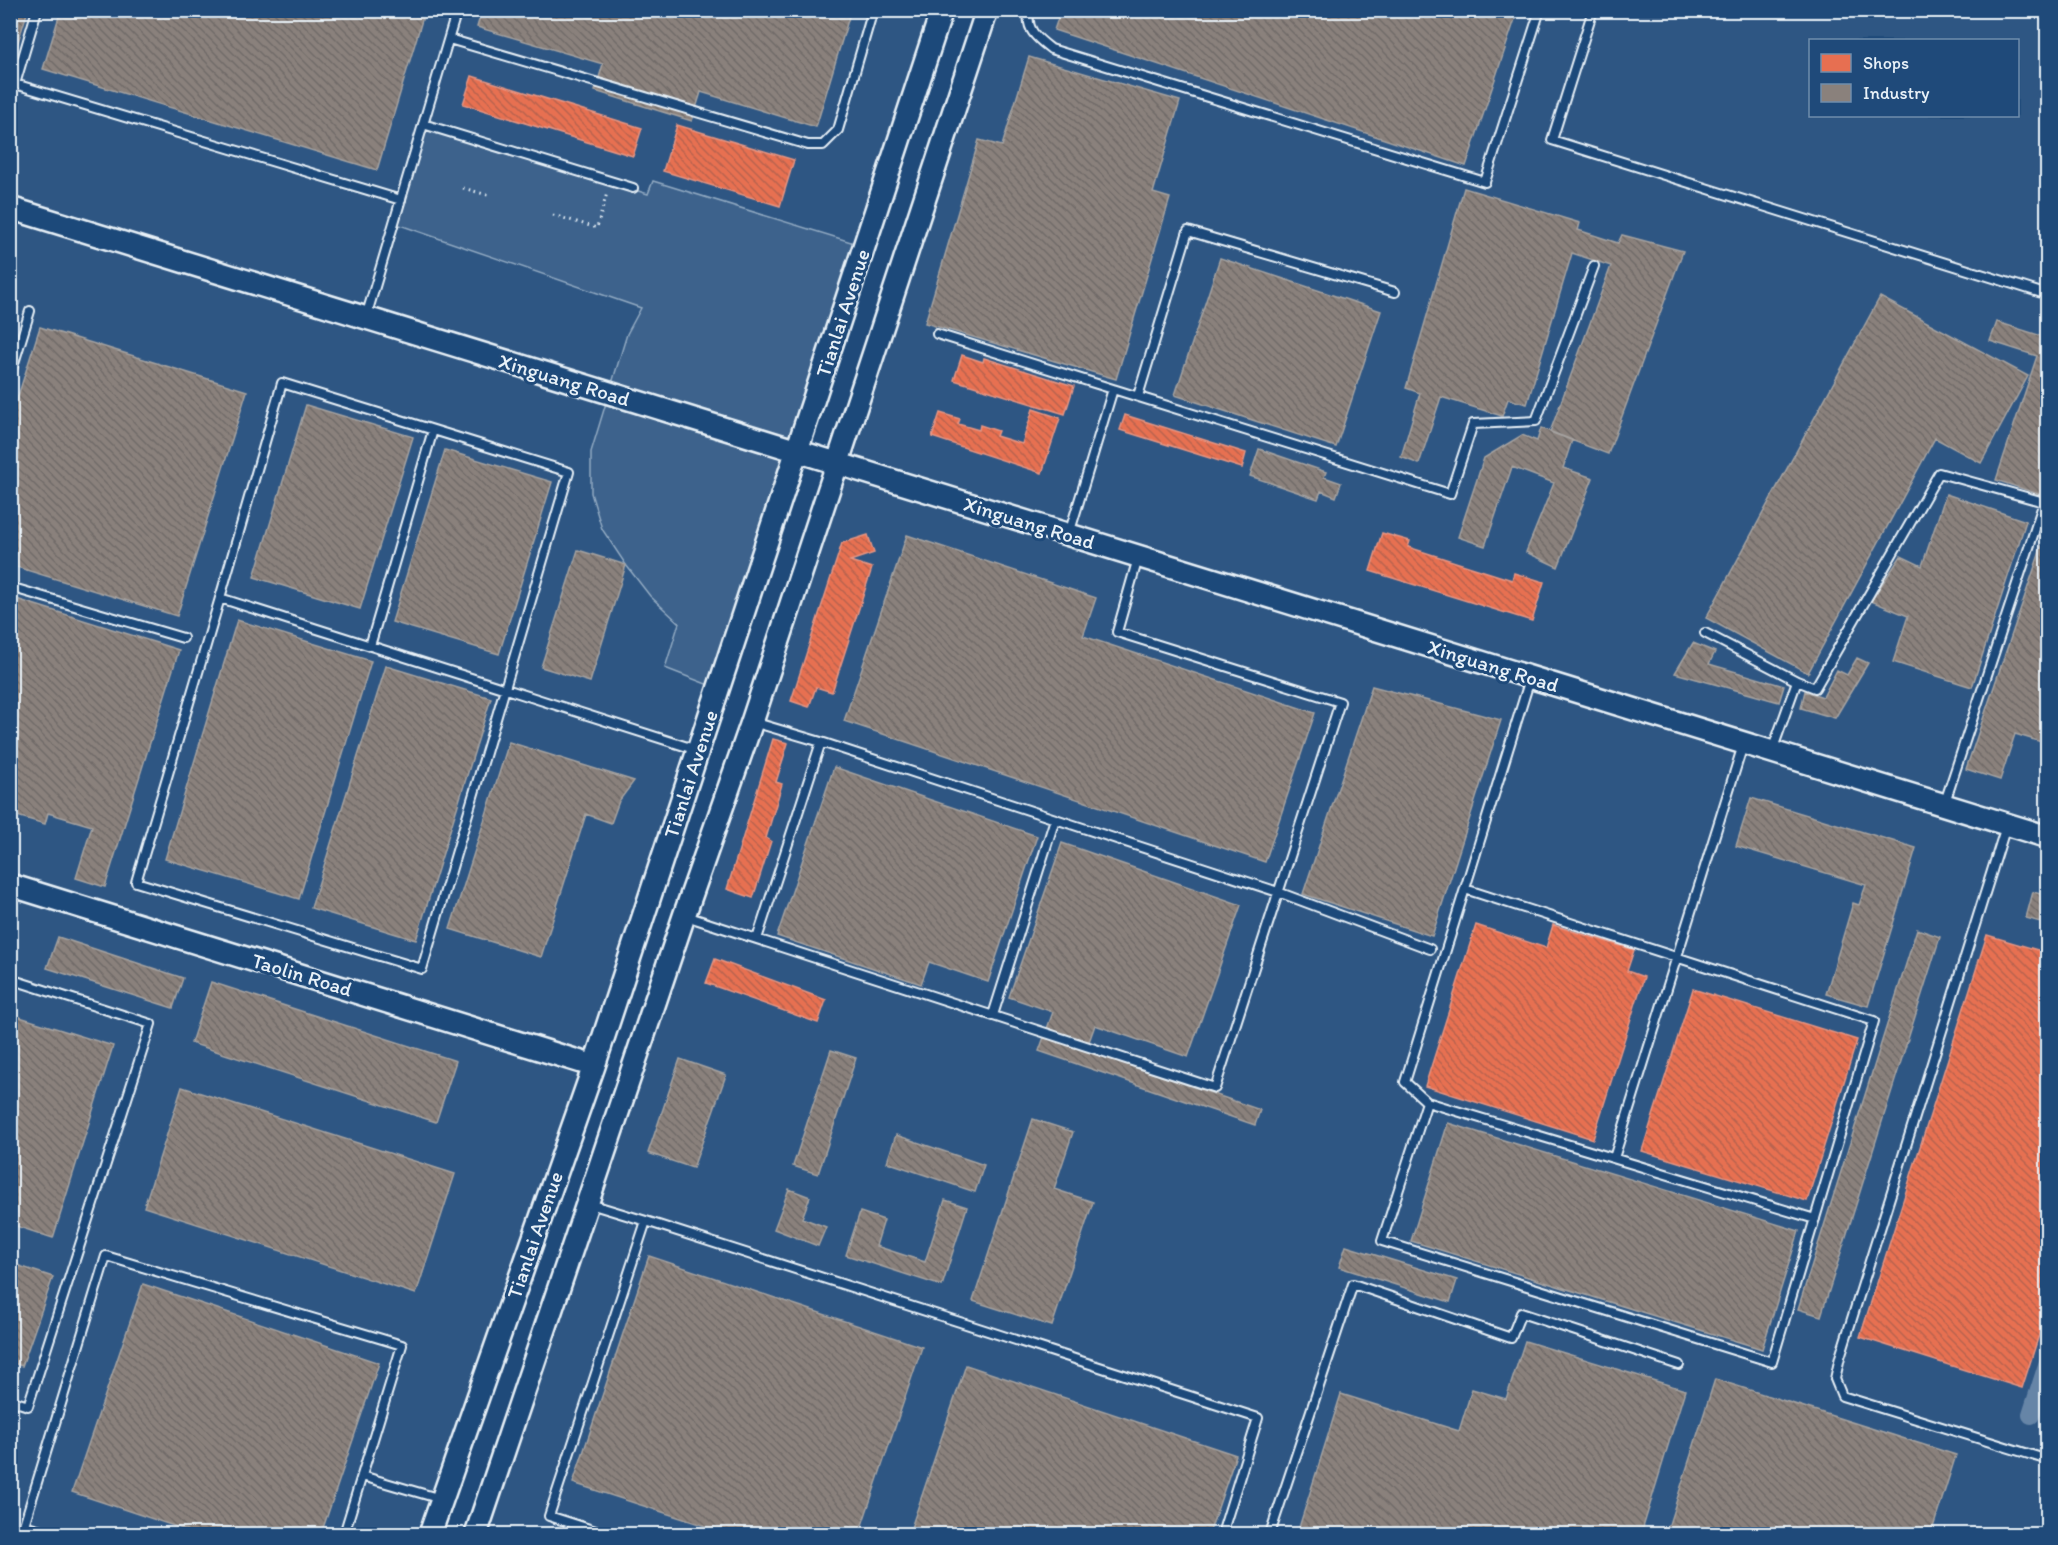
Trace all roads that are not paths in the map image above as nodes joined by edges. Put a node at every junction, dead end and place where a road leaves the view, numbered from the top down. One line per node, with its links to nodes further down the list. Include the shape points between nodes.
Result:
1 (37, 10): 10 (lane)
2 (457, 10): 9 (lane)
3 (873, 10): 9 (lane, via 838,130 823,145 808,145)
4 (942, 10): 25 (main road, Tianlai Avenue)
5 (987, 10): 26 (main road, Tianlai Avenue)
6 (1030, 10): 7 (lane, via 1028,17 1034,36 1051,49 1485,182)
7 (1540, 10)
8 (1593, 10): 17 (lane, via 1552,140)
9 (449, 39): 11 (lane)
10 (13, 83): 13 (lane)
11 (423, 124): 12 (lane); 13 (lane)
12 (633, 188)
13 (401, 200): 19 (lane)
14 (10, 208): 19 (main road, Xinguang Road)
15 (1593, 266): 23 (lane, via 1536,421 1473,424 1450,494)
16 (1395, 292): 23 (lane, via 1188,231)
17 (2048, 295)
18 (30, 310): 21 (lane)
19 (366, 319): 25 (main road, Xinguang Road)
20 (937, 334): 22 (lane)
21 (10, 376)
22 (1113, 388): 23 (lane); 27 (lane)
23 (1138, 396)
24 (433, 430): 30 (lane, via 282,383); 33 (lane); 36 (lane, via 569,472)
25 (797, 453): 26 (main road, Xinguang Road); 40 (main road, Tianlai Avenue)
26 (836, 464): 27 (main road, Xinguang Road); 37 (main road, Tianlai Avenue)
27 (1069, 536): 28 (main road, Xinguang Road)
28 (1138, 557): 34 (main road, Xinguang Road); 48 (lane, via 1117,632 1340,702)
29 (10, 586): 32 (lane)
30 (220, 598): 33 (lane); 36 (lane, via 136,882 422,969)
31 (1705, 633): 35 (lane)
32 (183, 638)
33 (370, 646): 36 (lane)
34 (1531, 677): 39 (main road, Xinguang Road); 47 (lane)
35 (1797, 681): 41 (lane); 42 (lane, via 1815,688 1939,473 2044,501)
36 (505, 688): 40 (lane)
37 (752, 722): 38 (lane); 49 (main road, Tianlai Avenue)
38 (820, 742): 43 (lane); 50 (lane)
39 (1744, 744): 41 (main road, Xinguang Road); 52 (lane)
40 (699, 750): 55 (main road, Tianlai Avenue)
41 (1772, 752): 42 (main road, Xinguang Road)
42 (1944, 806): 44 (main road, Xinguang Road)
43 (1055, 819): 48 (lane); 54 (lane)
44 (2006, 825): 45 (main road, Xinguang Road); 63 (lane, via 1835,1379 1842,1396)
45 (2048, 837)
46 (10, 885): 55 (main road, Taolin Road)
47 (1465, 889): 52 (lane); 56 (lane, via 1405,1082)
48 (1278, 892): 51 (lane); 54 (lane, via 1215,1088)
49 (684, 916): 50 (lane); 58 (main road, Tianlai Avenue)
50 (757, 939): 54 (lane)
51 (1430, 949)
52 (1677, 957): 57 (lane); 59 (lane, via 1874,1021)
53 (10, 979): 62 (lane, via 151,1024 28,1406)
54 (993, 1016)
55 (594, 1066): 65 (main road, Tianlai Avenue)
56 (1427, 1102): 57 (lane); 59 (lane, via 1382,1241 1772,1362)
57 (1614, 1158): 59 (lane)
58 (587, 1204): 60 (lane); 69 (main road, Tianlai Avenue)
59 (1815, 1219)
60 (646, 1221): 70 (lane, via 549,1516); 71 (lane, via 1258,1418)
61 (1679, 1365): 72 (lane, via 1521,1313 1510,1338 1353,1284)
62 (10, 1400)
63 (2048, 1460)
64 (362, 1476): 65 (lane); 66 (lane, via 402,1345 106,1256 24,1525); 67 (lane)
65 (442, 1500): 68 (main road, Tianlai Avenue)
66 (56, 1534)
67 (344, 1534)
68 (430, 1534)
69 (476, 1534)
70 (605, 1534)
71 (1222, 1534)
72 (1270, 1534)

